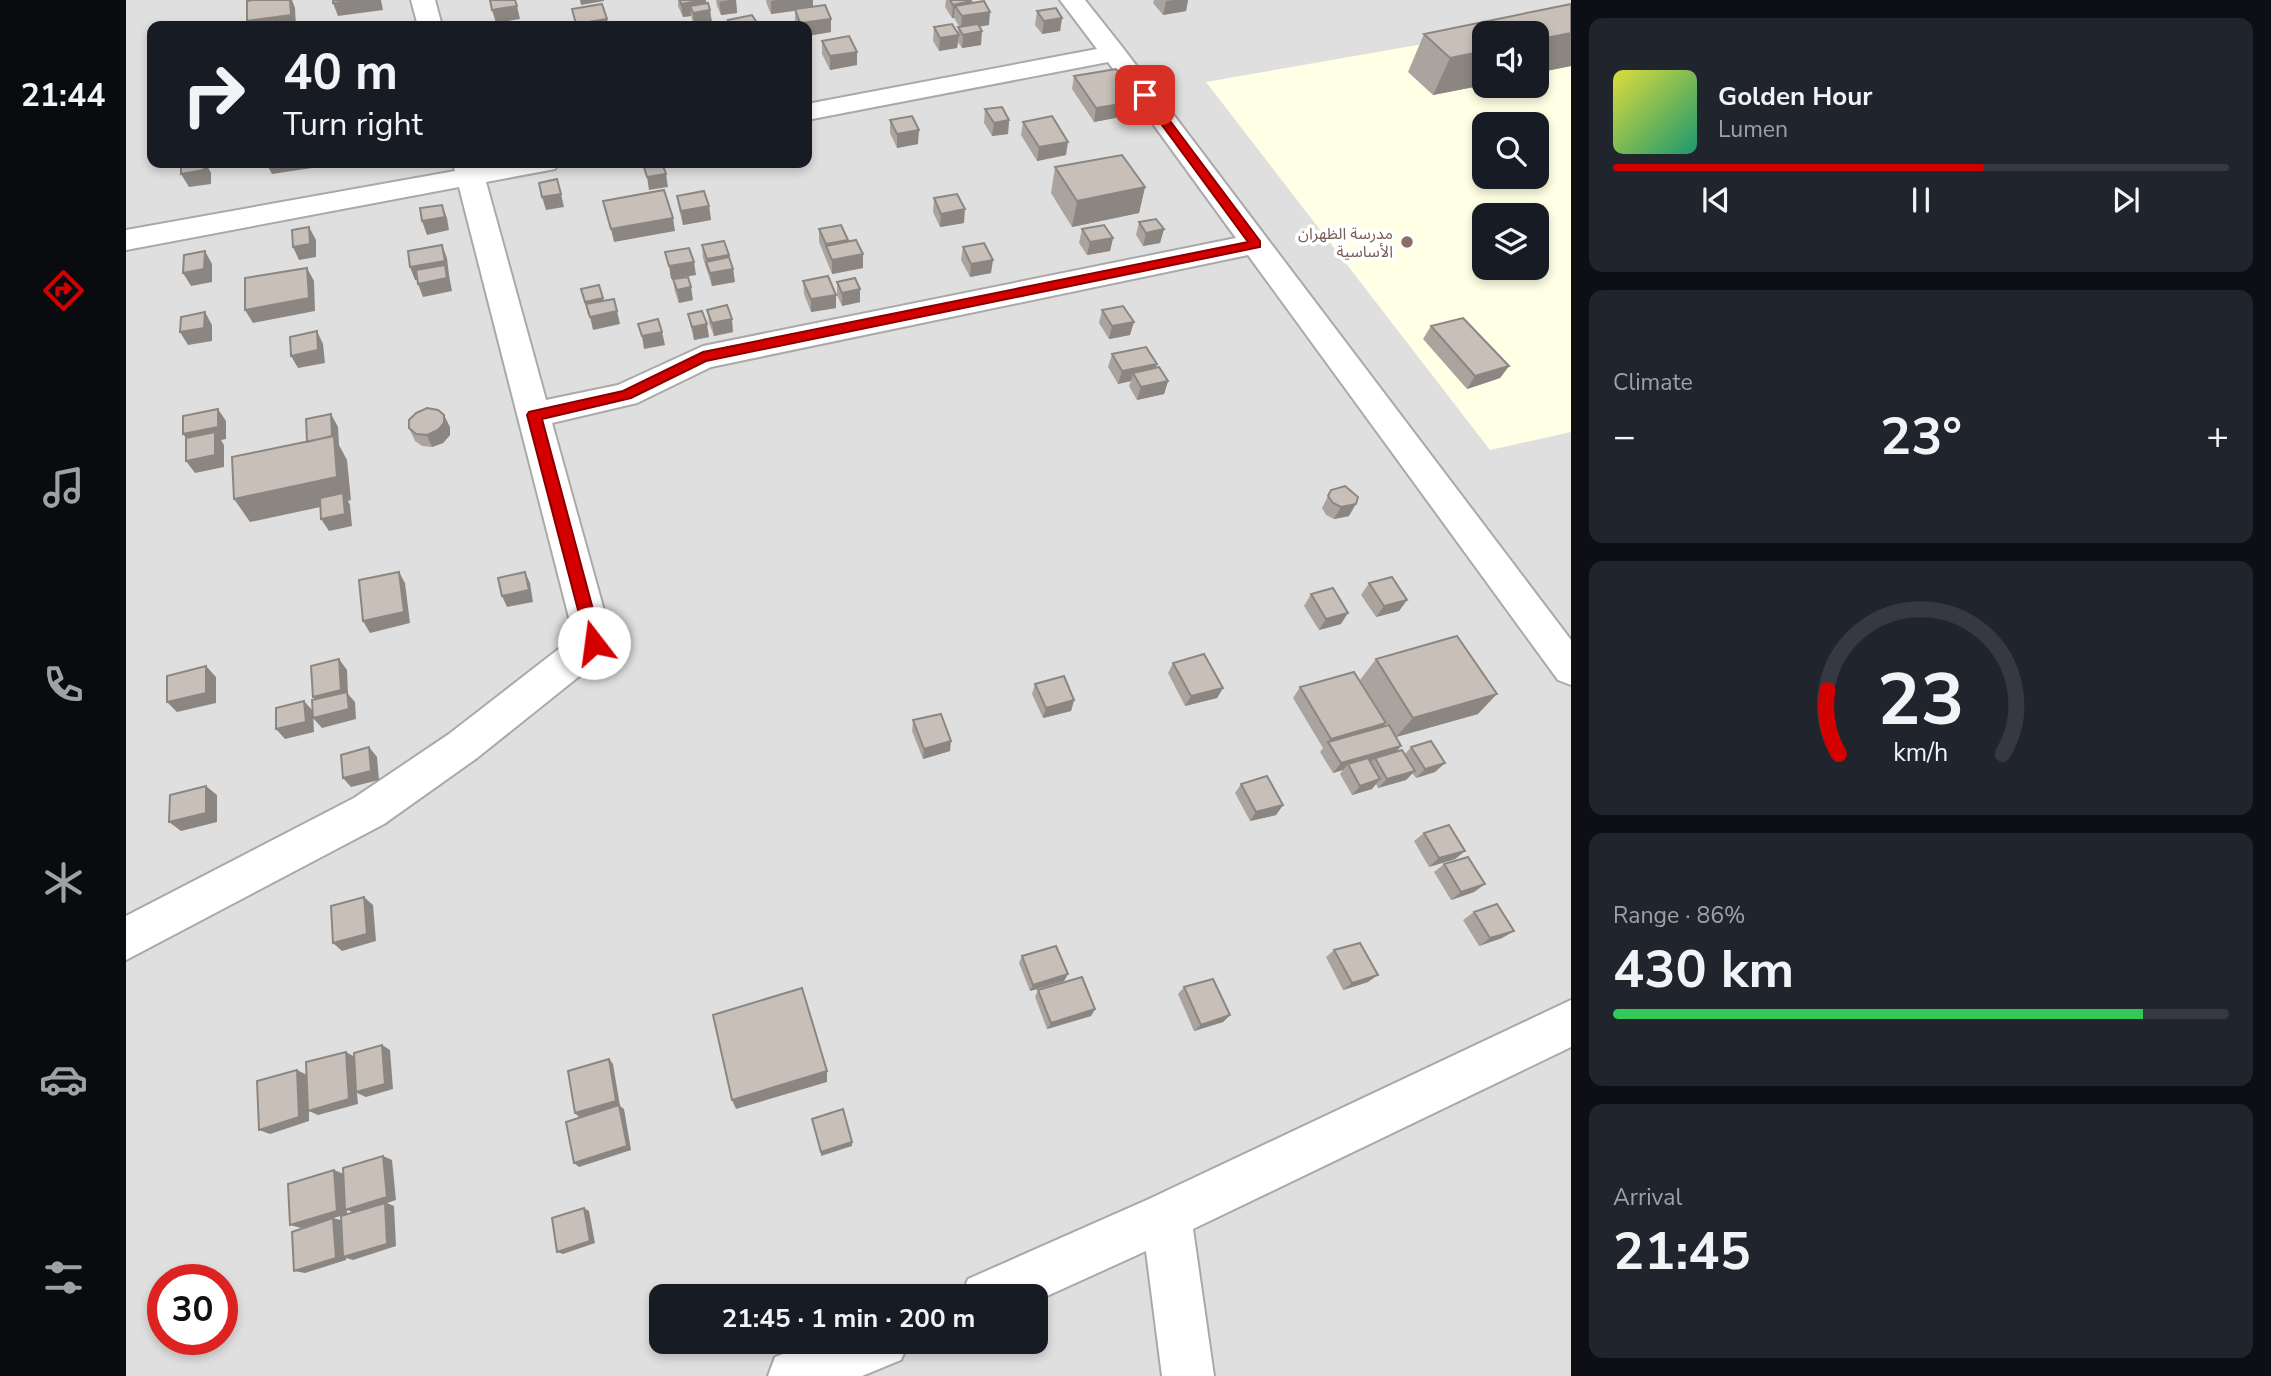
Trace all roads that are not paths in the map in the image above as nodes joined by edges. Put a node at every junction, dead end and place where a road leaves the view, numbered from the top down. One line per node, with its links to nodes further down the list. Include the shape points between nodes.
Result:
1 (423, 0): 3 (street)
2 (1072, 0): 4 (street)
3 (429, 21)
4 (1114, 53): 5 (street); 9 (street)
5 (812, 111)
6 (491, 168): 7 (street)
7 (469, 170): 8 (street); 10 (street)
8 (126, 240)
9 (1256, 244): 10 (street, via 703,357 626,395); 11 (street)
10 (534, 415): 12 (street, via 594,643 463,746 369,811)
11 (1571, 669)
12 (126, 939)
13 (1571, 1023): 14 (street)
14 (1166, 1216): 15 (street); 18 (street)
15 (1015, 1284)
16 (852, 1354): 17 (street)
17 (794, 1376)
18 (1188, 1376)

